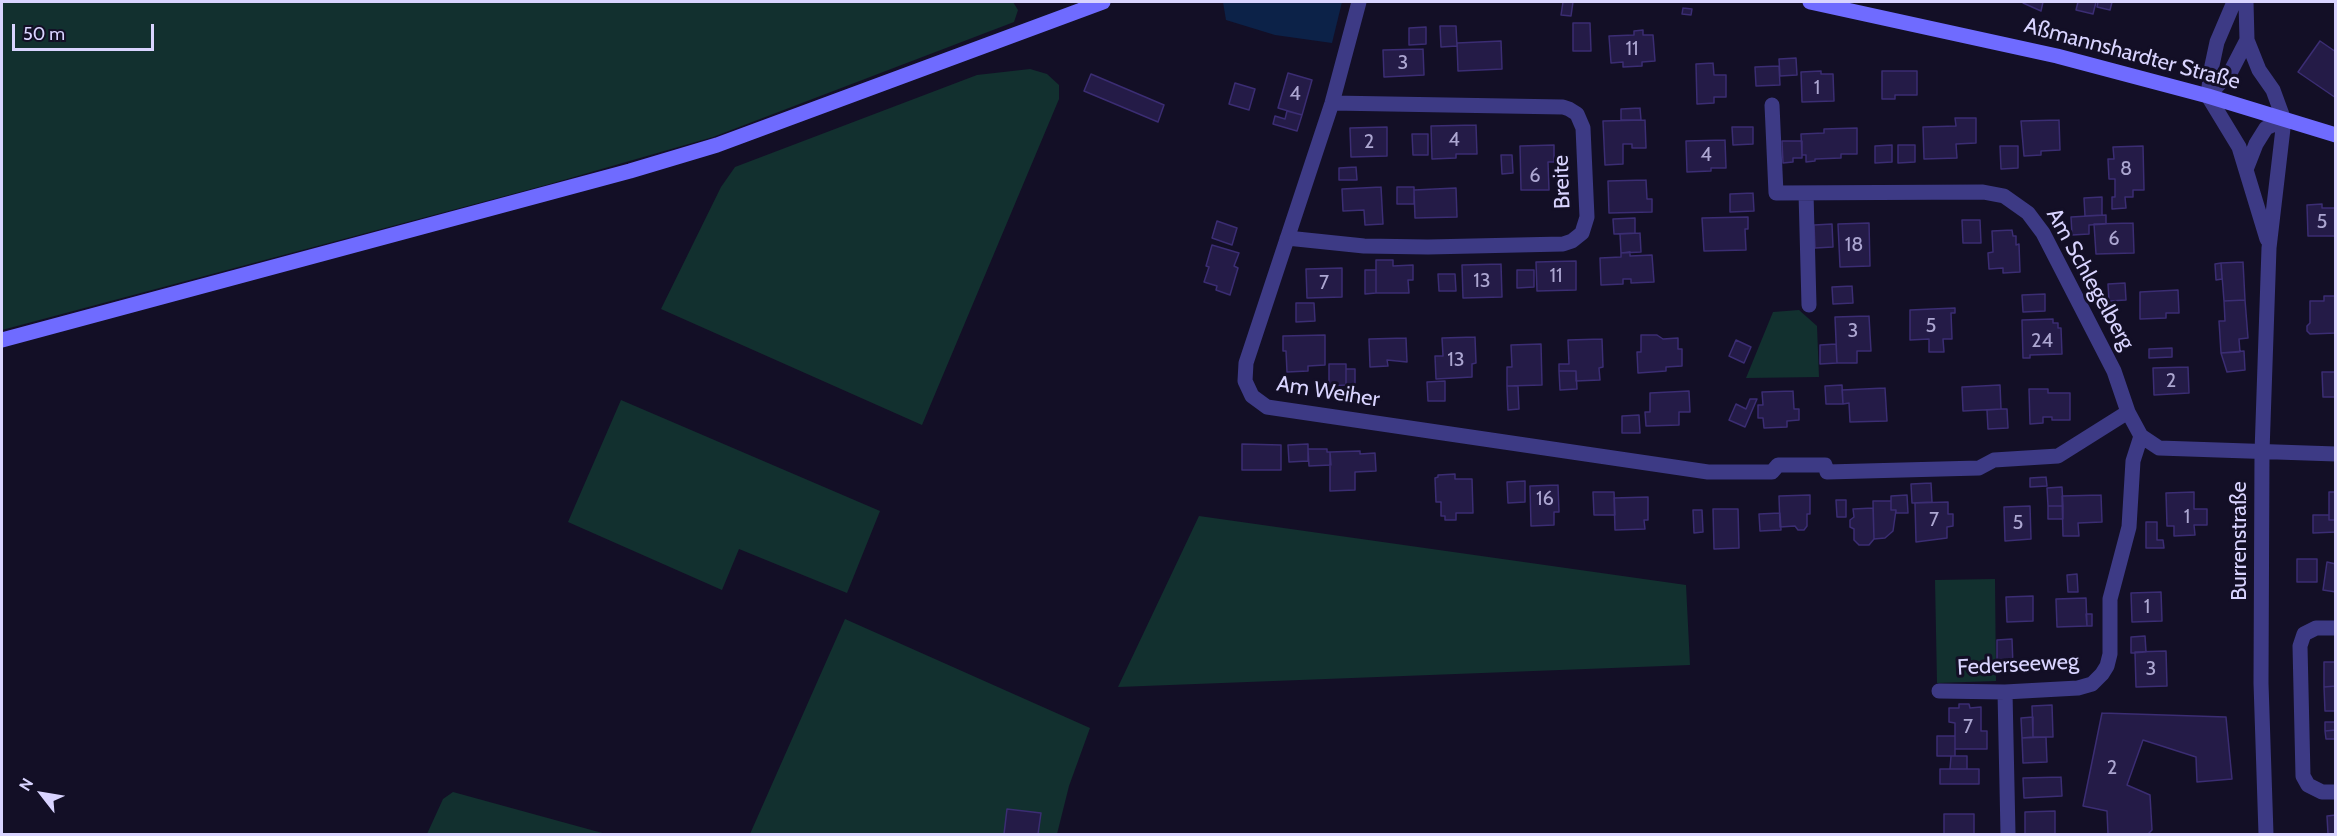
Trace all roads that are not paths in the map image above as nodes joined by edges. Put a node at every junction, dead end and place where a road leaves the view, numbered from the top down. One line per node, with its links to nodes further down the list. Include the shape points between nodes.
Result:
1 (1103, 2): 17 (main road, via 717,145)
2 (1359, 2): 8 (street, Am Weiher)
3 (1810, 2): 7 (main road, Aßmannshardter Straße, via 2057,56)
4 (2234, 2): 7 (street, via 2217,42)
5 (2246, 2): 6 (street)
6 (2247, 40): 7 (street, via 2231,71); 10 (street)
7 (2208, 96): 10 (main road, Aßmannshardter Straße); 12 (street, Burrenstraße, via 2240,147)
8 (1332, 103): 14 (street, Am Weiher); 14 (street, Breite, via 1569,109 1577,114 1583,128 1587,217 1581,233 1563,244 1364,246)
9 (1772, 105): 13 (street, Am Schlegelberg, via 1776,193)
10 (2284, 120): 11 (main road, Aßmannshardter Straße); 12 (street, via 2266,128); 15 (street, Burrenstraße)
11 (2336, 135)
12 (2247, 167): 15 (street, Burrenstraße)
13 (1806, 192): 16 (street); 18 (street, Am Schlegelberg, via 1983,192 2016,203 2043,233 2114,371)
14 (1287, 238): 18 (street, Am Weiher, via 1246,363 1245,381 1252,396 1267,407 1708,472 1772,472 1778,465 1825,465 1827,472 1979,468 1994,460 2058,456)
15 (2269, 248): 20 (street, Burrenstraße)
16 (1809, 305)
17 (2, 340)
18 (2128, 412): 19 (street, Am Schlegelberg)
19 (2141, 436): 20 (street, via 2159,448); 24 (street, Federseeweg, via 2133,461 2129,527 2110,599 2107,666 2092,684 2078,688)
20 (2262, 452): 21 (street); 27 (street, Burrenstraße, via 2261,683)
21 (2336, 454)
22 (2336, 628): 25 (street, via 2316,628 2304,634 2300,646 2303,776 2308,785 2322,792)
23 (1940, 691): 24 (street, Federseeweg)
24 (2004, 692): 26 (street)
25 (2336, 792)
26 (2008, 834)
27 (2266, 834)

